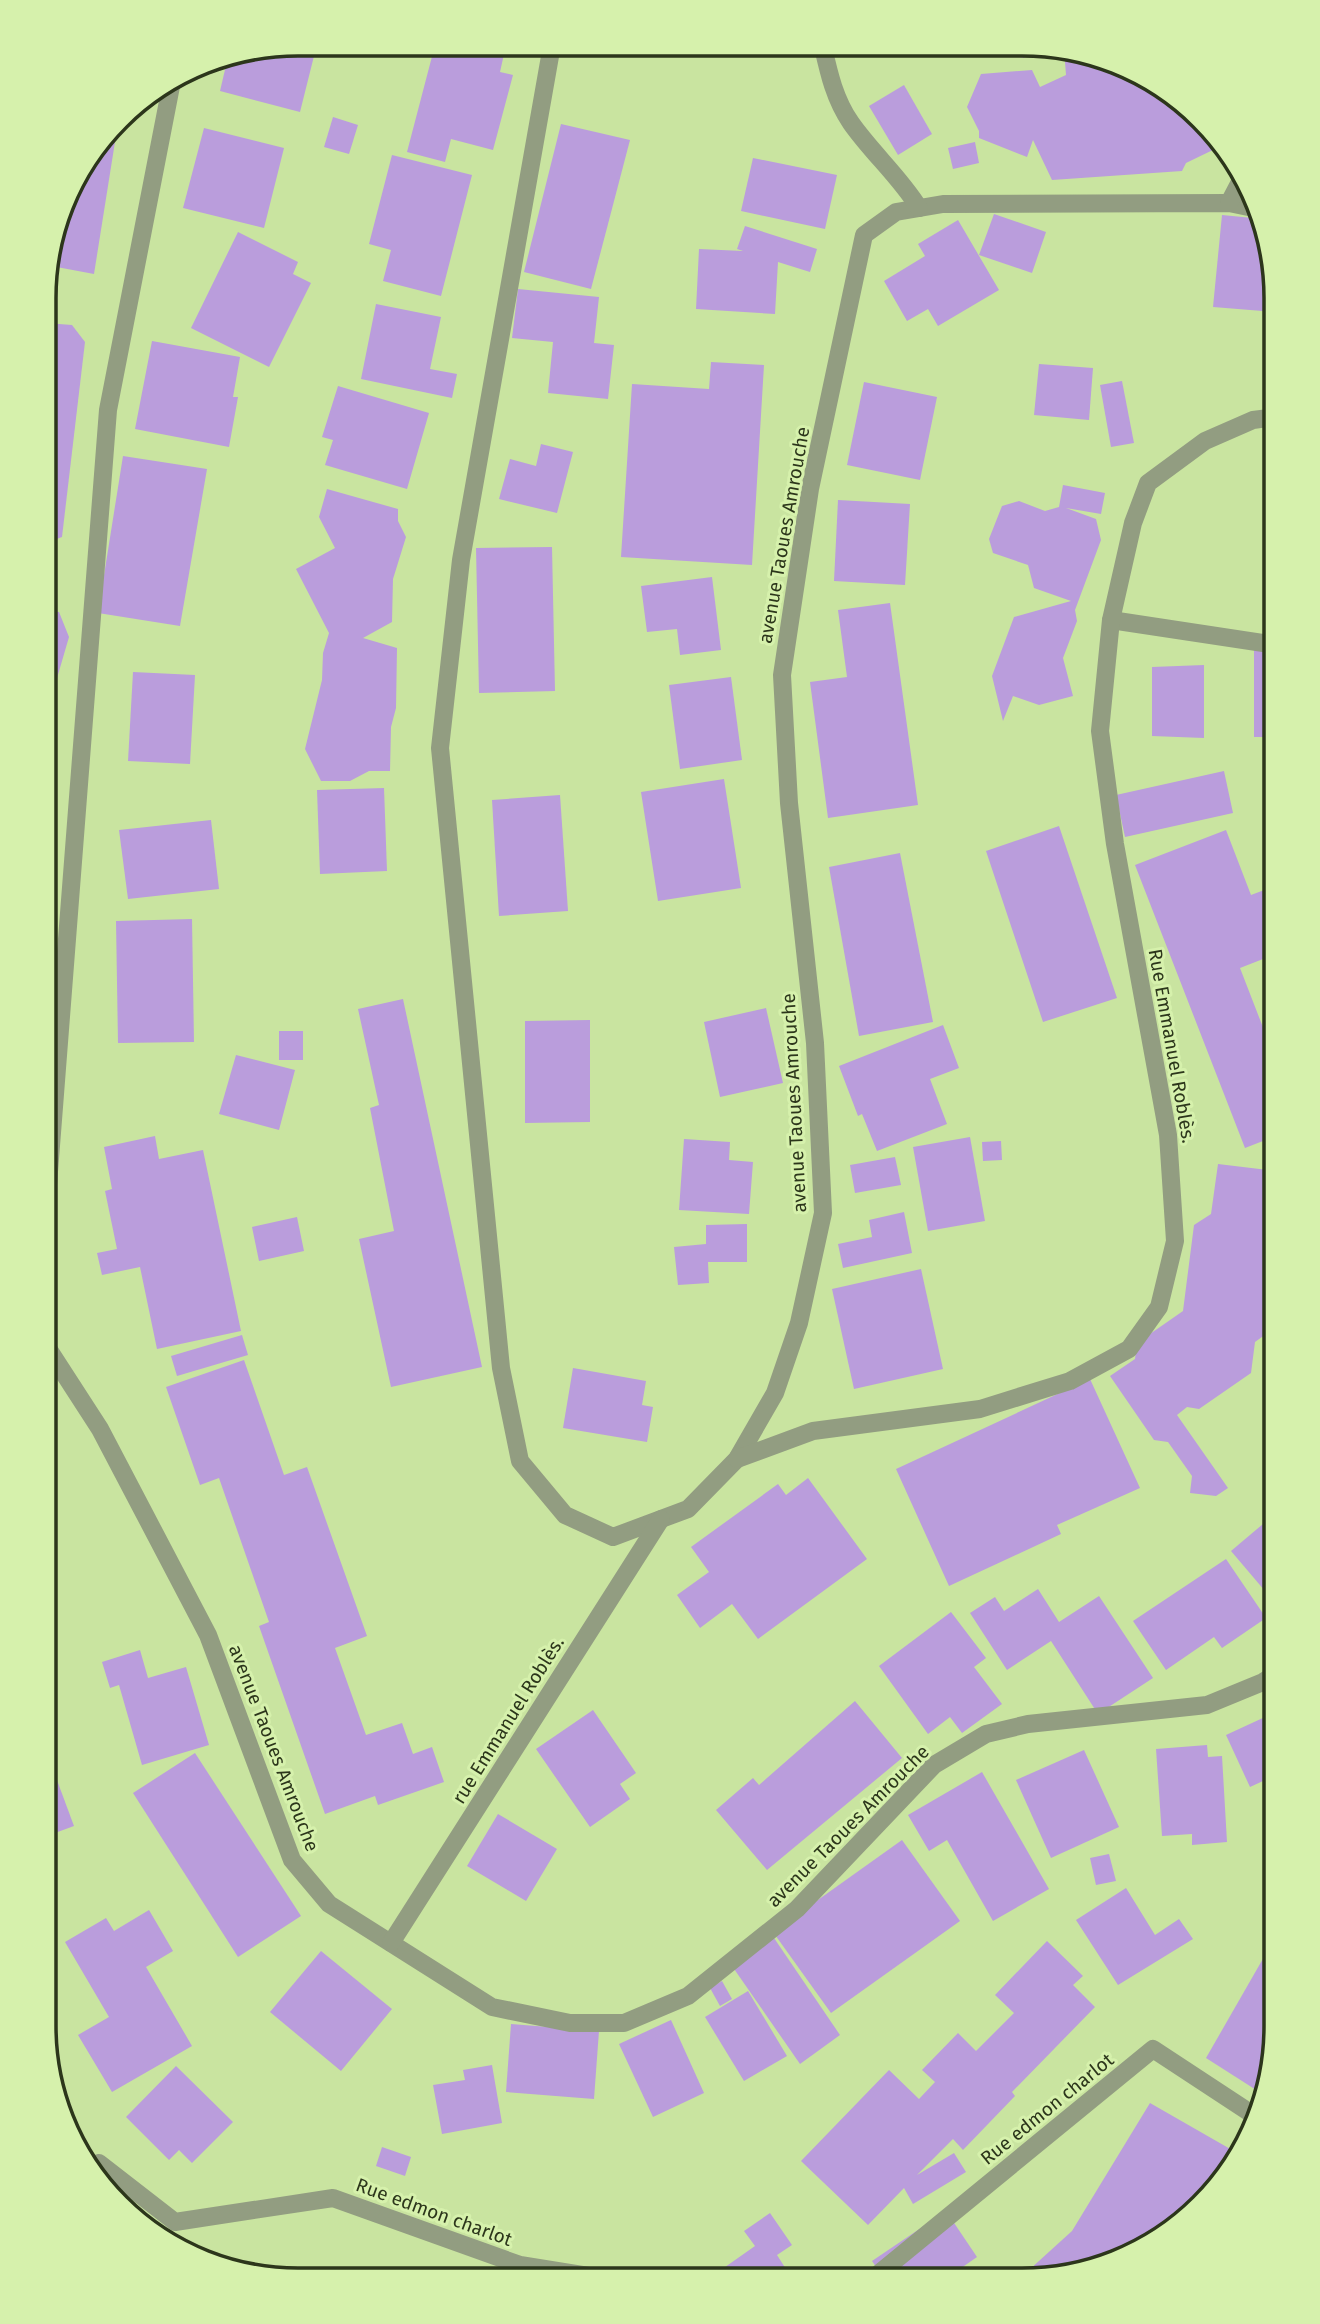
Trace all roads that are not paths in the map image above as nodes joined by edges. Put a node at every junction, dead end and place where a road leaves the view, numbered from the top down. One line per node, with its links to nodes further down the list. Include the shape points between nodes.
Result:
1 (550, 56): 14 (street, avenue Taoues Amrouche, via 461,560 440,748 501,1368 520,1461 565,1515 613,1537)
2 (825, 56): 7 (street, via 832,87 850,123)
3 (170, 93): 11 (street, via 108,410)
4 (1237, 188): 5 (street)
5 (1229, 203): 6 (street, avenue Taoues Amrouche); 7 (street, avenue Taoues Amrouche, via 943,204)
6 (1245, 206)
7 (919, 208): 13 (street, avenue Taoues Amrouche, via 896,212 864,235 810,489 782,675 789,803 815,1043 823,1213 799,1323 775,1393)
8 (1264, 419): 9 (street, Rue Emmanuel Roblès., via 1205,441 1148,483 1133,523)
9 (1111, 620): 10 (street); 13 (street, Rue Emmanuel Roblès., via 1100,731 1115,844 1168,1135 1175,1241 1159,1307 1129,1349 1070,1381 980,1409 813,1431)
10 (1264, 643)
11 (56, 1081)
12 (56, 1361): 16 (street, avenue Taoues Amrouche, via 100,1429 208,1635 292,1860 329,1904)
13 (737, 1459): 14 (street, avenue Taoues Amrouche, via 688,1508)
14 (661, 1519): 16 (street, rue Emmanuel Roblès.)
15 (1263, 1682): 16 (street, avenue Taoues Amrouche, via 1207,1705 1028,1724 986,1734 934,1765 797,1909 688,1996 624,2023 570,2023 492,2007)
16 (391, 1943)
17 (1248, 2112): 20 (street, Rue edmon charlot, via 1153,2049)
18 (99, 2163): 19 (street, Rue edmon charlot, via 174,2222 332,2198)
19 (539, 2268)
20 (886, 2268)

